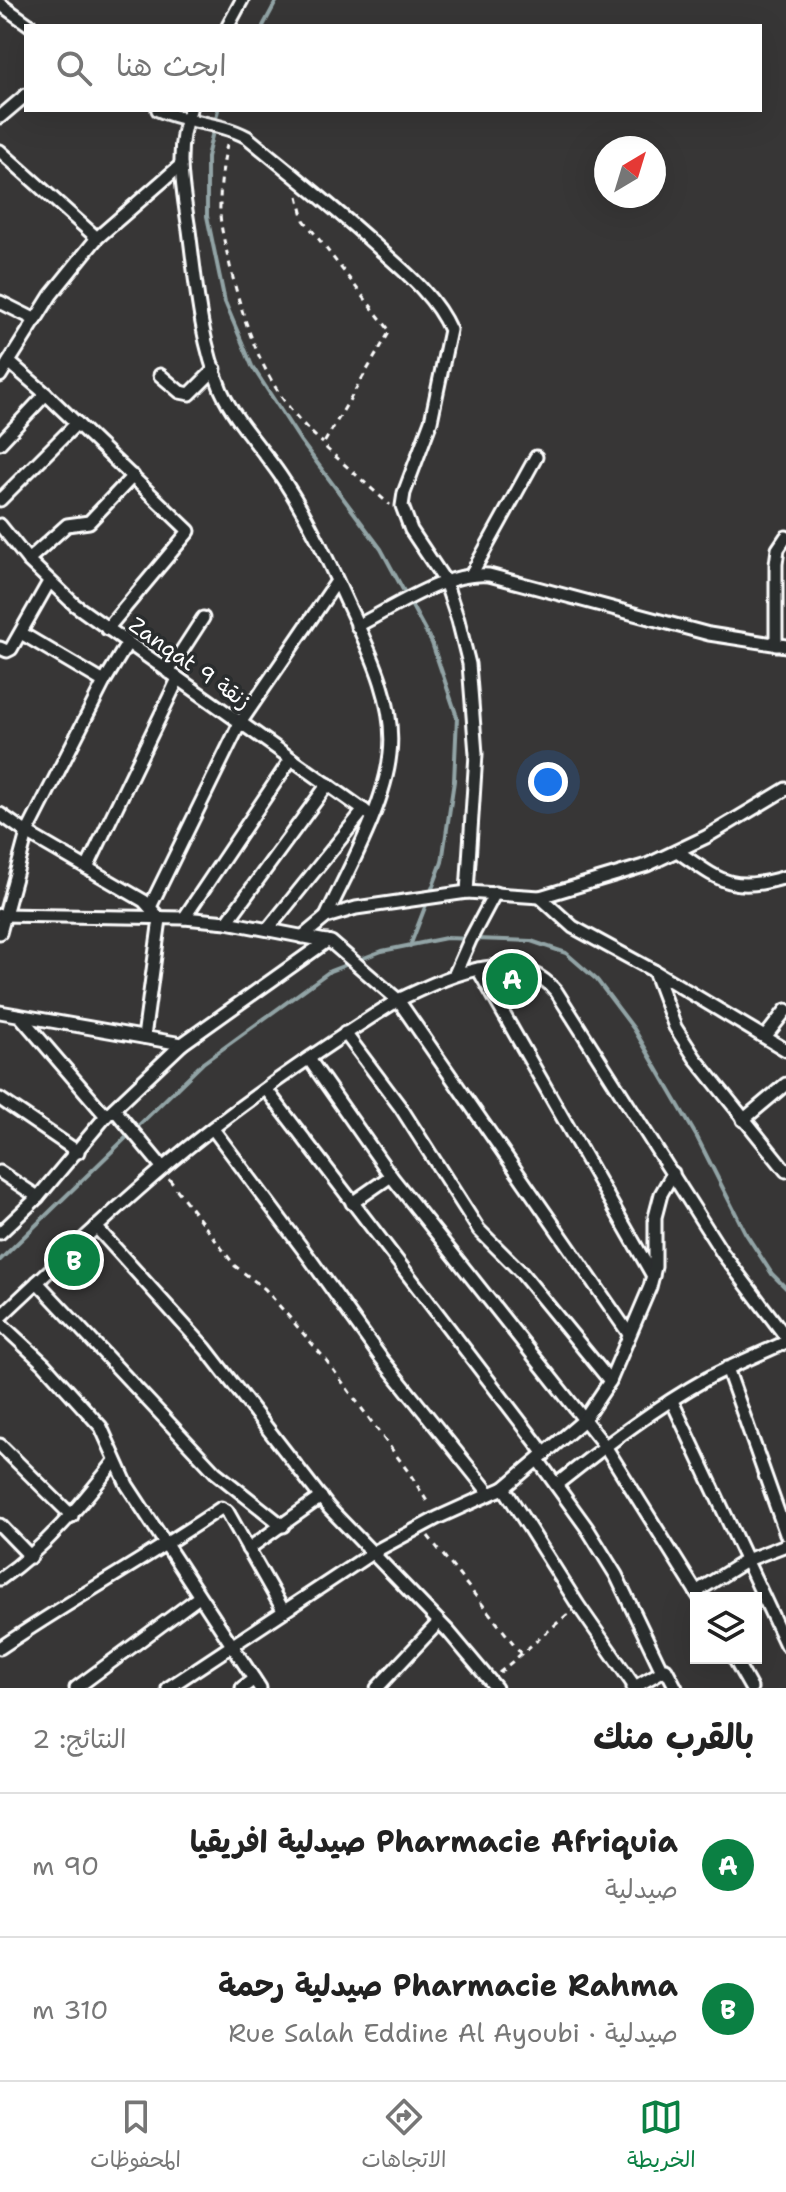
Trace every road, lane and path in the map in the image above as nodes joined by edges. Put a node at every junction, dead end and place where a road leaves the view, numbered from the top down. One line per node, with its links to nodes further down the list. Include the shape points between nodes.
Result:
1 (242, 0): 4 (street)
2 (0, 4): 3 (street)
3 (28, 24)
4 (229, 24)
5 (24, 97): 7 (street)
6 (188, 115): 8 (street); 10 (street)
7 (0, 117)
8 (227, 127): 11 (street); 22 (path, via 219,209 242,316 280,396 295,418)
9 (0, 151): 12 (street)
10 (181, 165): 12 (street); 16 (street, via 198,300)
11 (295, 176): 22 (path, via 304,220 390,331); 26 (street, via 416,282 450,330 431,421 404,493)
12 (97, 238): 14 (street)
13 (0, 302): 14 (street)
14 (36, 320): 15 (street)
15 (9, 362): 18 (street); 19 (street)
16 (215, 369): 17 (street, via 190,394); 31 (street, via 222,391 281,476)
17 (160, 375)
18 (0, 376)
19 (46, 394): 20 (street); 21 (street)
20 (77, 423): 24 (street); 25 (street)
21 (0, 443)
22 (324, 443): 26 (path)
23 (536, 457): 30 (street)
24 (133, 476): 29 (street, via 89,522 67,525); 36 (street, via 189,531)
25 (0, 500)
26 (405, 518): 32 (street)
27 (0, 525): 29 (street, Zanqat 9 زنقة)
28 (786, 537): 39 (street, via 776,564)
29 (28, 560): 33 (street, Zanqat 9 زنقة)
30 (472, 573): 32 (street); 39 (street, via 709,634)
31 (337, 581): 35 (street); 43 (street)
32 (445, 581): 35 (street); 53 (street, via 462,634 474,704)
33 (49, 582): 36 (street, Zanqat 9 زنقة); 37 (street)
34 (203, 618): 41 (street)
35 (357, 626): 47 (street, via 378,671 389,720 383,786)
36 (107, 629): 38 (street, Zanqat 9 زنقة)
37 (21, 633): 40 (street); 42 (street)
38 (127, 644): 41 (street, Zanqat 9 زنقة); 42 (street)
39 (781, 646)
40 (5, 650)
41 (173, 676): 43 (street, Zanqat 9 زنقة); 51 (street)
42 (104, 682): 49 (street)
43 (240, 723): 44 (street, Zanqat 9 زنقة); 56 (street)
44 (291, 759): 45 (street, Zanqat 9 زنقة); 59 (street)
45 (328, 784): 47 (street, Zanqat 9 زنقة); 61 (street)
46 (786, 789): 50 (street)
47 (368, 813): 58 (street); 62 (street)
48 (0, 814): 49 (street)
49 (27, 833): 51 (street); 57 (street)
50 (677, 851): 52 (street, via 735,885); 55 (street)
51 (87, 868): 56 (street)
52 (786, 877)
53 (467, 892): 54 (street); 58 (street)
54 (495, 893): 55 (street); 68 (street)
55 (540, 897): 67 (street, via 573,927)
56 (151, 905): 60 (street)
57 (2, 915): 60 (street); 63 (street)
58 (326, 917): 64 (street)
59 (184, 918): 60 (street); 61 (street)
60 (160, 919): 74 (street)
61 (227, 922): 62 (street)
62 (268, 929): 64 (street)
63 (0, 933)
64 (302, 937): 65 (street)
65 (329, 942): 69 (street); 76 (street)
66 (478, 969): 68 (street); 89 (street, via 518,967 545,979); 95 (street)
67 (654, 971): 75 (street); 83 (street, via 684,1042)
68 (455, 974): 69 (street)
69 (398, 1000): 73 (street); 98 (street)
70 (786, 1010): 75 (street)
71 (0, 1012): 72 (street)
72 (20, 1016): 74 (street); 82 (street)
73 (345, 1033): 78 (street); 101 (street, via 401,1108 479,1230 520,1271)
74 (144, 1037): 76 (street)
75 (765, 1037): 77 (street)
76 (182, 1044): 82 (street)
77 (786, 1050)
78 (309, 1059): 80 (street); 90 (street)
79 (786, 1084): 83 (street)
80 (266, 1089): 84 (street); 92 (street)
81 (0, 1099): 85 (street)
82 (110, 1113): 85 (street); 86 (street, via 127,1125)
83 (743, 1120): 87 (street)
84 (213, 1129): 86 (street); 110 (street, via 381,1358)
85 (78, 1152): 91 (street)
86 (162, 1169): 93 (street); 113 (path, via 235,1266 265,1289 326,1360)
87 (786, 1171)
88 (0, 1172): 91 (street)
89 (673, 1173): 95 (street, via 655,1217); 99 (street)
90 (391, 1176): 92 (street); 103 (street)
91 (38, 1197): 94 (street)
92 (352, 1203): 106 (street)
93 (96, 1227): 96 (street); 111 (street, via 206,1349)
94 (0, 1233)
95 (653, 1276): 98 (street)
96 (37, 1282): 97 (street); 115 (street, via 215,1472)
97 (0, 1320): 107 (street, via 101,1427)
98 (629, 1334): 101 (street)
99 (786, 1340): 100 (street)
100 (727, 1368): 102 (street); 117 (street)
101 (610, 1381): 103 (street)
102 (672, 1401): 105 (street); 123 (street)
103 (584, 1420): 105 (street); 106 (street)
104 (0, 1445): 112 (street)
105 (605, 1446): 108 (street); 125 (street)
106 (542, 1457): 108 (street); 109 (street)
107 (115, 1461): 112 (street); 119 (street)
108 (557, 1484): 136 (street, via 616,1575)
109 (504, 1488): 110 (street); 128 (street)
110 (490, 1494): 113 (street)
111 (321, 1497): 115 (street); 121 (street)
112 (72, 1516): 122 (street)
113 (437, 1518): 116 (street)
114 (0, 1525): 122 (street)
115 (283, 1526): 120 (street)
116 (421, 1527): 121 (street); 134 (path)
117 (786, 1534)
118 (786, 1545): 123 (street)
119 (165, 1546): 120 (street, via 223,1508); 127 (street); 133 (street)
120 (248, 1549): 129 (street)
121 (372, 1553): 129 (street); 130 (street)
122 (31, 1557): 124 (street)
123 (747, 1560): 126 (street); 131 (street)
124 (0, 1579)
125 (696, 1592)
126 (702, 1592)
127 (199, 1597): 132 (street); 140 (street)
128 (578, 1605): 134 (path); 139 (street)
129 (283, 1610): 132 (street)
130 (439, 1622): 138 (street); 143 (street)
131 (786, 1645)
132 (231, 1646): 137 (street); 141 (street)
133 (0, 1648)
134 (521, 1653): 138 (path)
135 (737, 1664): 145 (street)
136 (662, 1671): 139 (street); 144 (street, via 666,1669)
137 (257, 1683): 142 (street)
138 (494, 1685)
139 (634, 1687)
140 (76, 1688)
141 (168, 1688)
142 (242, 1688)
143 (377, 1688)
144 (676, 1688)
145 (751, 1688)

